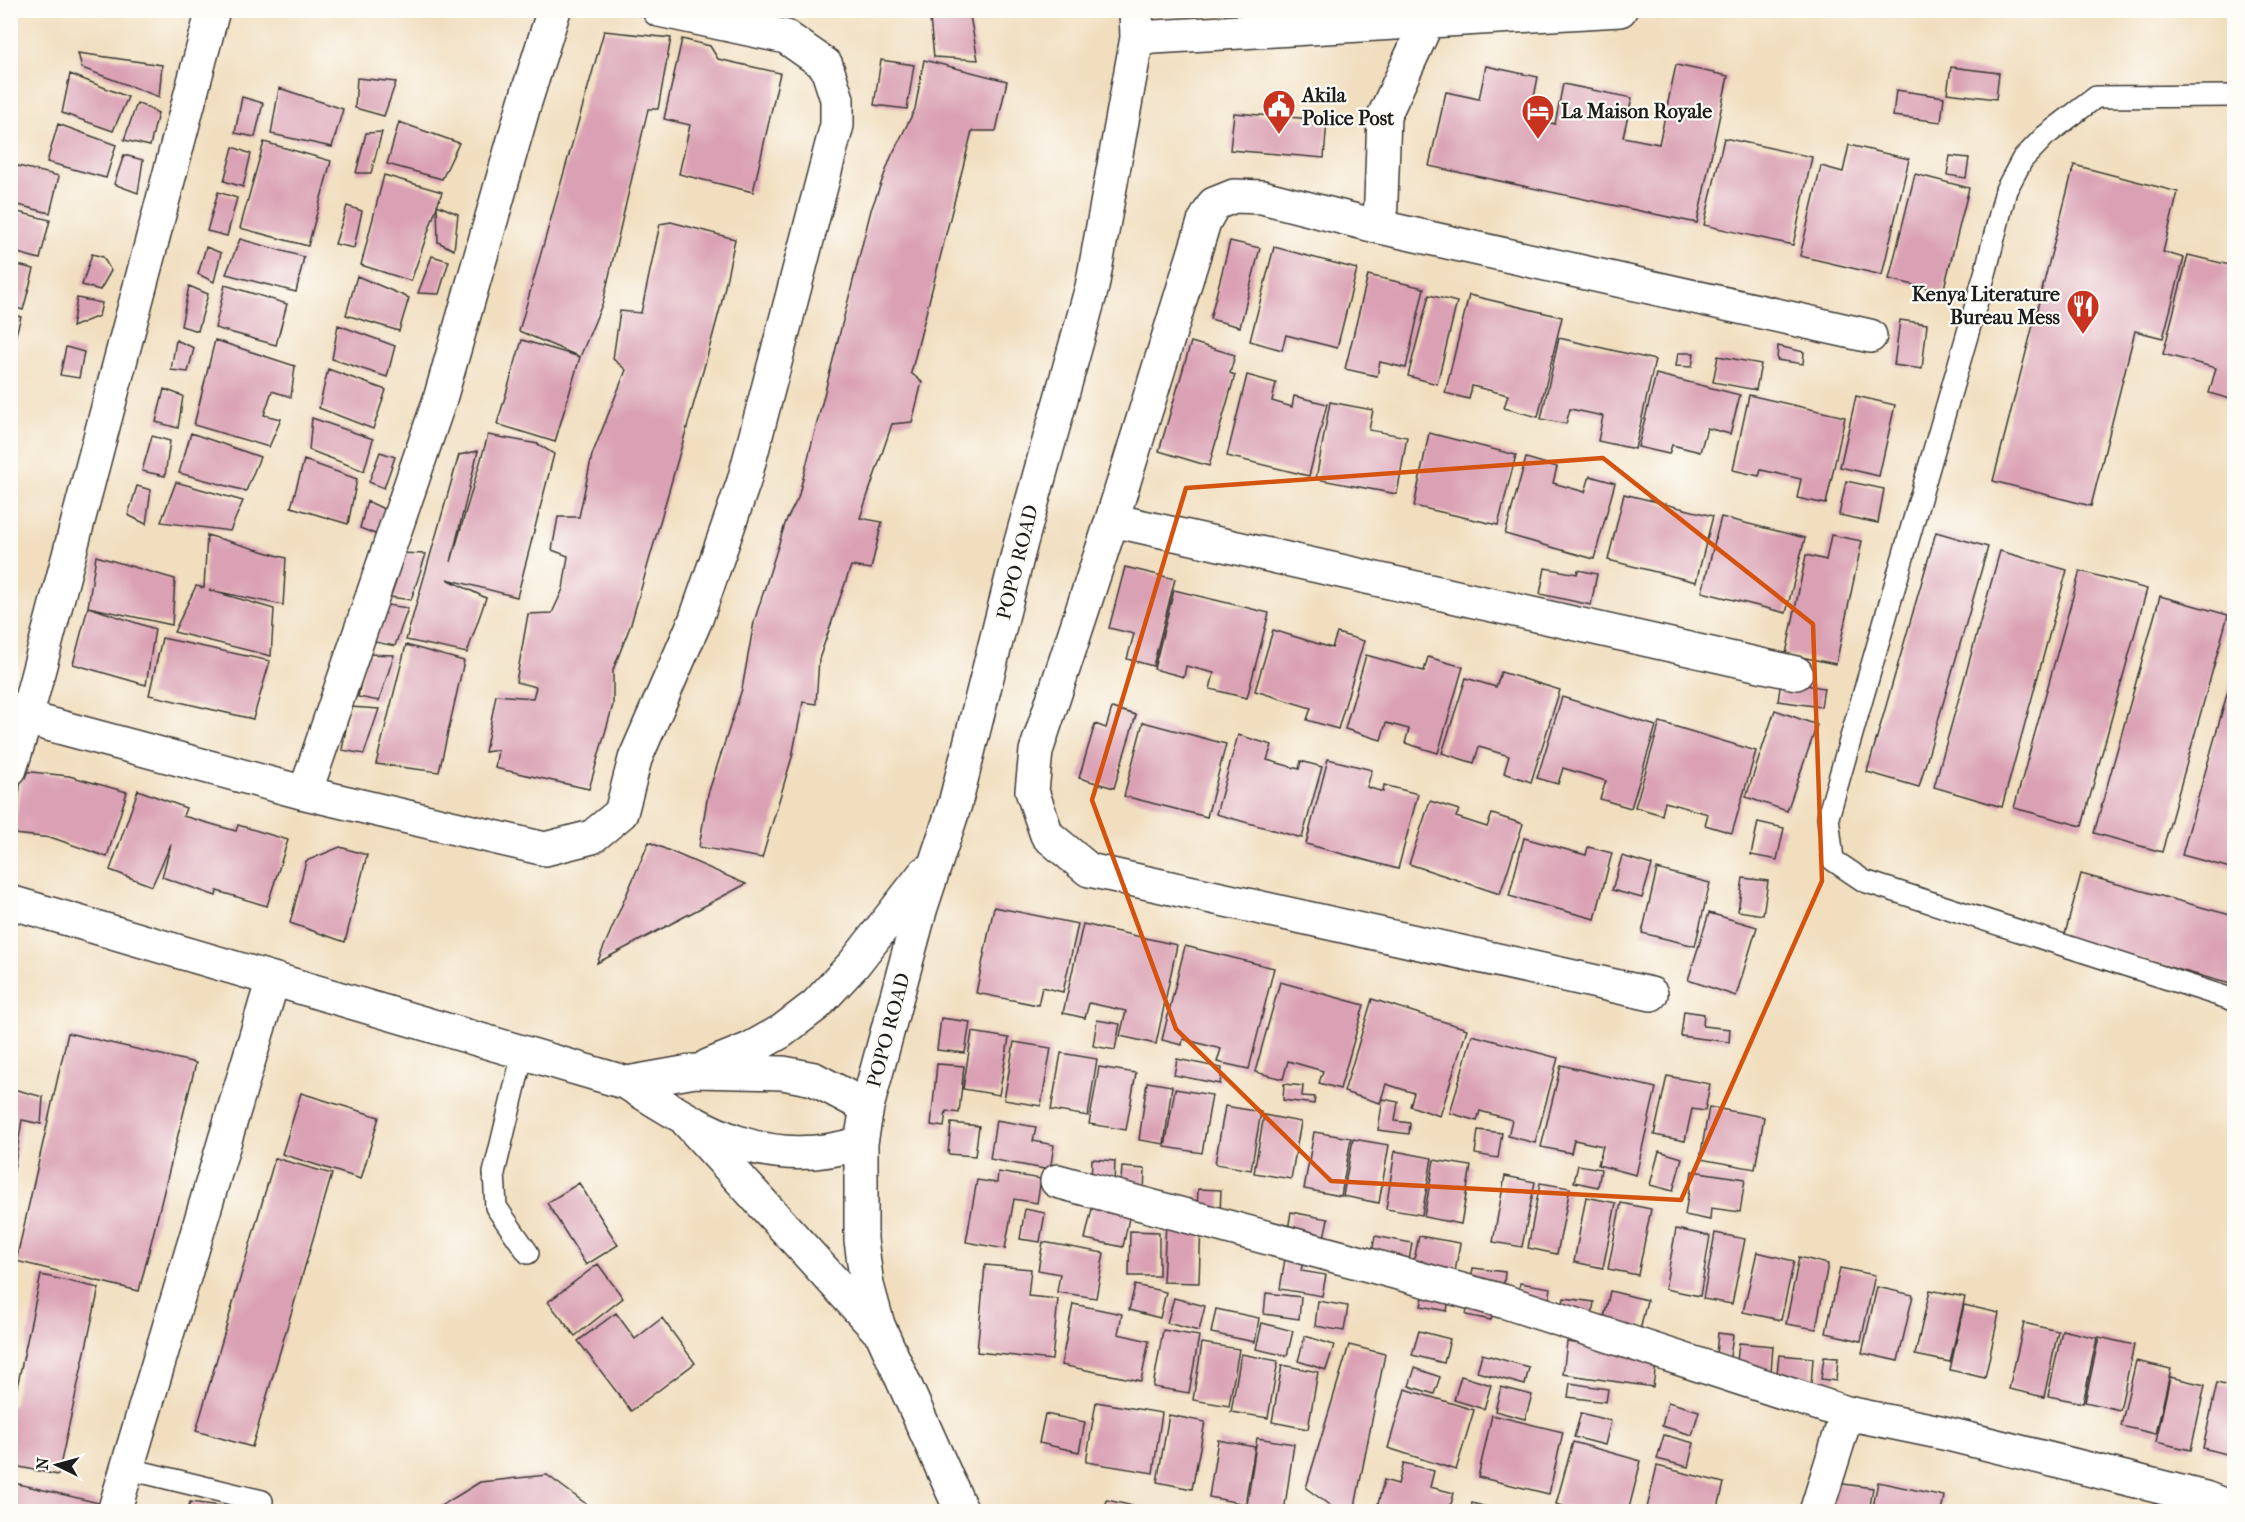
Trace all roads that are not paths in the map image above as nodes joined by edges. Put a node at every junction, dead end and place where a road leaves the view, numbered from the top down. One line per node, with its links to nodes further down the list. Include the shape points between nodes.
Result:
1 (213, 10): 12 (street)
2 (554, 10): 14 (street, via 440,399)
3 (659, 10): 14 (street, via 786,37 826,65 837,99 837,125 744,481 696,619 635,759 621,813 592,837 545,849)
4 (1620, 10): 5 (street)
5 (1428, 20): 6 (street); 8 (street, via 1384,116)
6 (1137, 24): 15 (street, POPO ROAD, via 1092,287 1021,542 955,804)
7 (2235, 96): 19 (lane, via 2096,97 2045,136 2022,160 2006,190 1828,817 1833,860 1864,881)
8 (1380, 227): 9 (street); 10 (street, via 1262,197 1234,196 1214,204 1204,222)
9 (1870, 336)
10 (1112, 520): 11 (street); 18 (street, via 1036,751 1032,791 1047,835 1089,870)
11 (1796, 673)
12 (26, 718): 13 (street); 14 (street)
13 (10, 769)
14 (305, 793)
15 (937, 856): 21 (street, via 854,964 816,1005 750,1049); 23 (street, POPO ROAD)
16 (10, 902): 17 (street)
17 (273, 979): 20 (street); 30 (street)
18 (1652, 994)
19 (2235, 1000)
20 (523, 1053): 22 (street); 27 (lane, via 494,1173 496,1207)
21 (695, 1071): 22 (street); 23 (street, via 783,1073 814,1079)
22 (627, 1083): 24 (street)
23 (867, 1107): 25 (street, POPO ROAD)
24 (687, 1121): 25 (street, via 769,1153 824,1153); 28 (street)
25 (861, 1143): 28 (street, POPO ROAD, via 861,1240 867,1285)
26 (1057, 1181): 29 (street, via 1506,1302)
27 (528, 1254)
28 (885, 1340): 33 (street)
29 (1847, 1413): 32 (street, via 1944,1433); 35 (street)
30 (125, 1468): 31 (lane); 34 (street)
31 (262, 1501)
32 (2215, 1506)
33 (967, 1510)
34 (114, 1512)
35 (1816, 1512)

